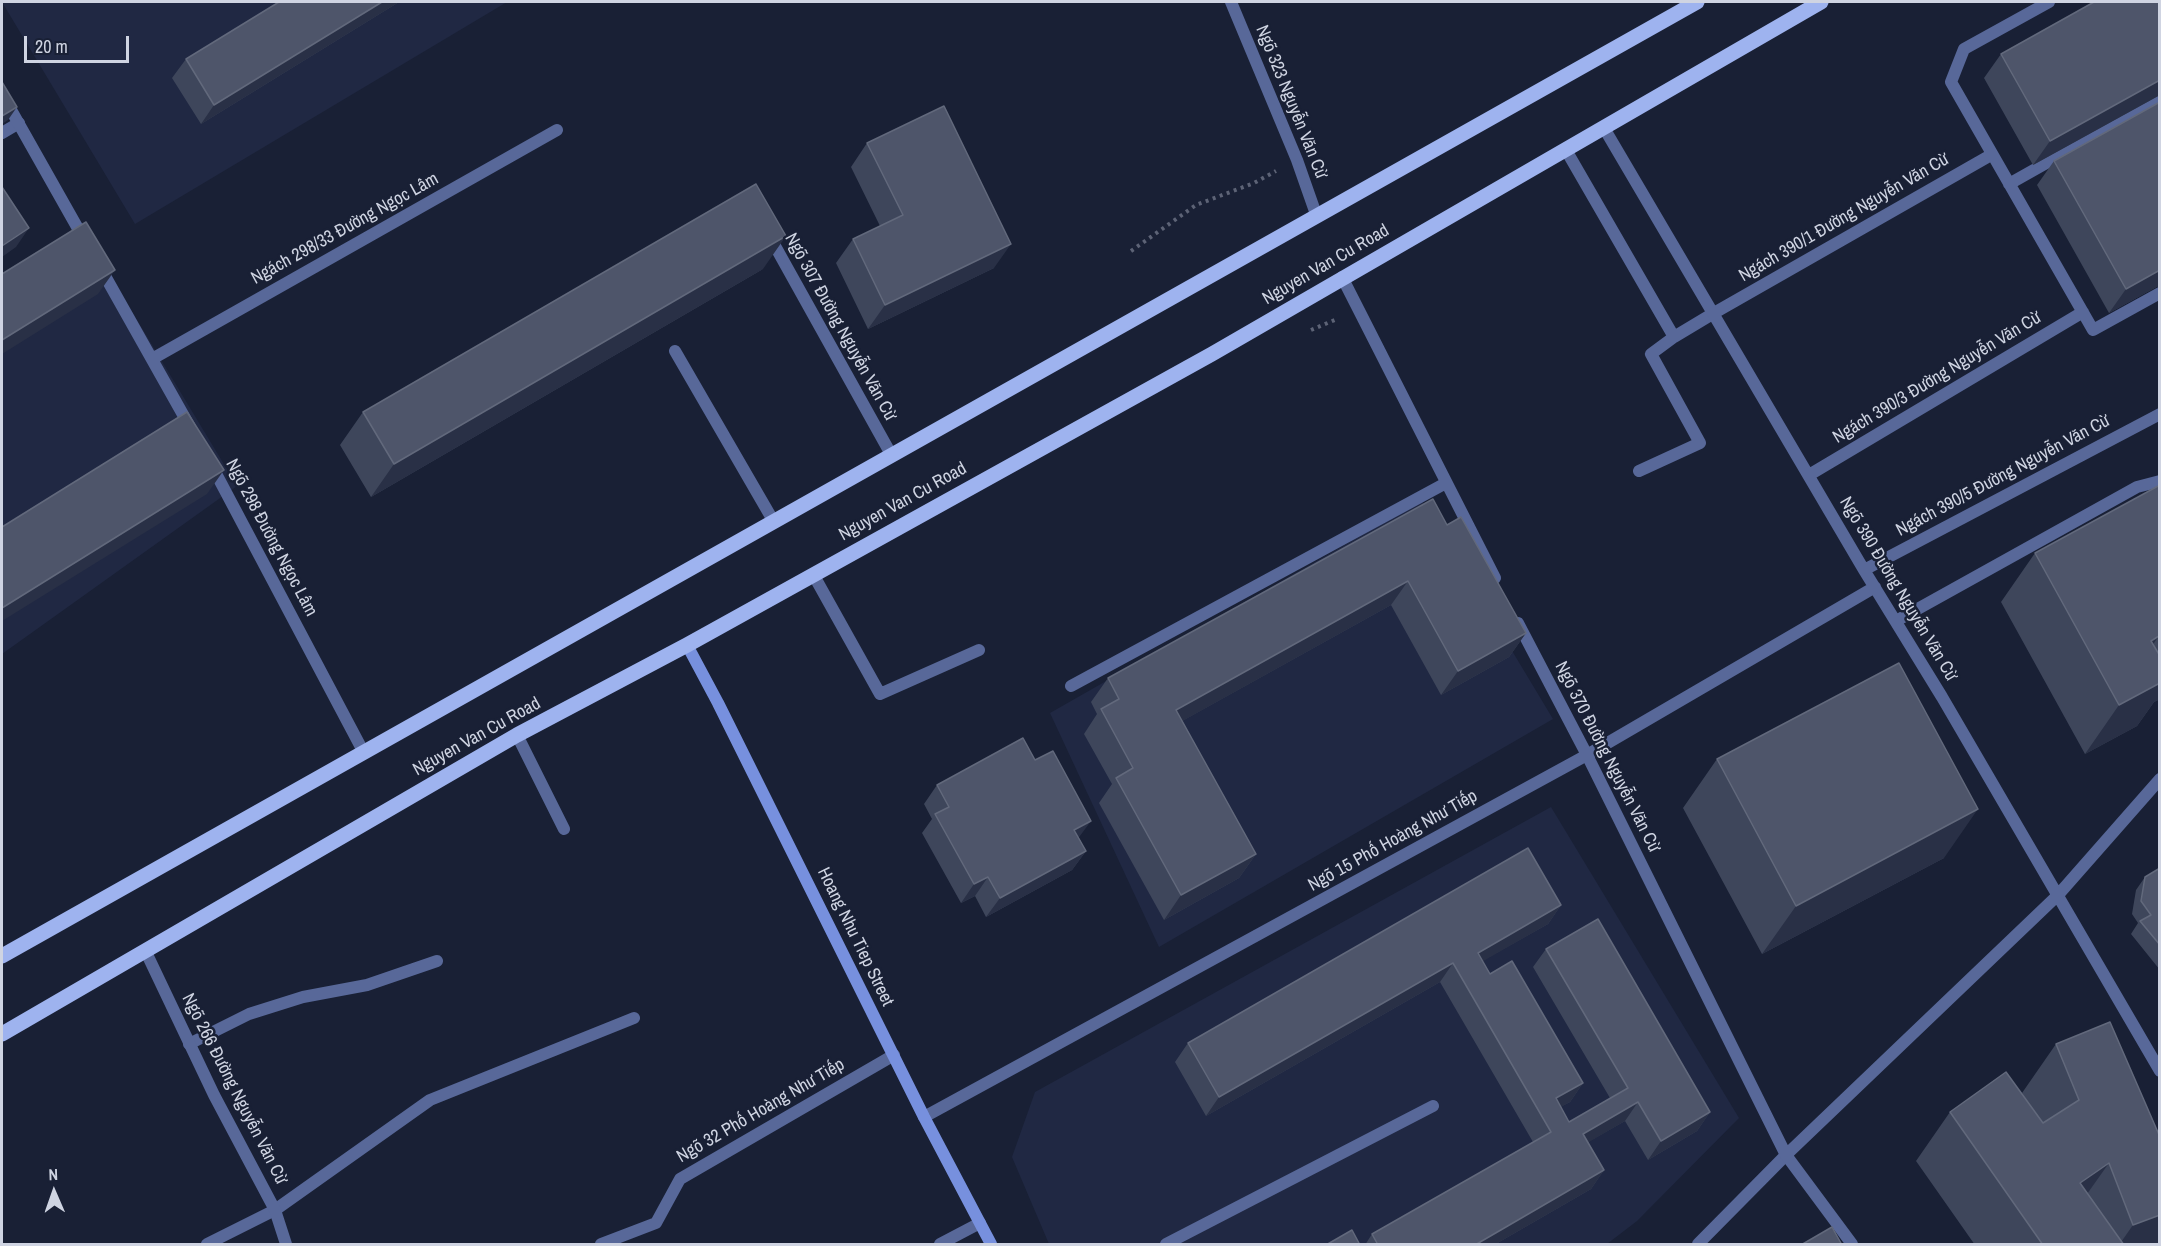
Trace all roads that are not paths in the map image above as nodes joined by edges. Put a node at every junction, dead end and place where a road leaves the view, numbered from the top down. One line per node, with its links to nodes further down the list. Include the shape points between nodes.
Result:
1 (1231, 2): 14 (street, Ngõ 323 Nguyễn Văn Cừ)
2 (1821, 2): 8 (main road, Nguyen Van Cu Road)
3 (2049, 2): 12 (street, via 1964,49 1952,82)
4 (1690, 3): 14 (main road)
5 (2, 94): 7 (street)
6 (2160, 99): 13 (street)
7 (19, 123): 10 (street); 22 (street)
8 (1604, 128): 11 (main road, Nguyen Van Cu Road); 19 (street, Ngõ 390 Đường Nguyễn Văn Cừ)
9 (557, 130): 22 (street, Ngách 298/33 Đường Ngọc Lâm)
10 (2, 133)
11 (1566, 150): 16 (main road, Nguyen Van Cu Road); 20 (street)
12 (1991, 155): 13 (street); 19 (street, Ngách 390/1 Đường Nguyễn Văn Cừ)
13 (2009, 184): 18 (street)
14 (1317, 217): 26 (main road)
15 (763, 226): 26 (street, Ngõ 307 Đường Nguyễn Văn Cừ)
16 (1342, 277): 30 (street); 33 (main road, Nguyen Van Cu Road, via 1212,354)
17 (2160, 293): 18 (street, via 2093,330)
18 (2083, 312): 28 (street, Ngách 390/3 Đường Nguyễn Văn Cừ)
19 (1714, 313): 20 (street, Ngách 390/1 Đường Nguyễn Văn Cừ); 28 (street, Ngõ 390 Đường Nguyễn Văn Cừ)
20 (1674, 338): 27 (street, Ngách 390/1 Đường Nguyễn Văn Cừ, via 1651,354 1700,443)
21 (675, 351): 31 (street)
22 (152, 359): 24 (street)
23 (2160, 414): 32 (street, Ngách 390/5 Đường Nguyễn Văn Cừ)
24 (195, 437)
25 (206, 456): 42 (street, Ngõ 298 Đường Ngọc Lâm)
26 (892, 456): 31 (main road)
27 (1639, 471)
28 (1809, 475): 32 (street, Ngõ 390 Đường Nguyễn Văn Cừ)
29 (2160, 481): 37 (street, via 2137,487)
30 (1446, 483): 35 (street); 40 (street)
31 (774, 522): 42 (main road)
32 (1864, 570): 34 (street, Ngõ 390 Đường Nguyễn Văn Cừ)
33 (813, 574): 38 (main road, Nguyen Van Cu Road); 39 (street, via 880,694)
34 (1875, 587): 37 (street, Ngõ 390 Đường Nguyễn Văn Cừ); 43 (street, Ngõ 15 Phố Hoàng Như Tiếp)
35 (1500, 588)
36 (1511, 609): 43 (street, Ngõ 370 Đường Nguyễn Văn Cừ)
37 (1896, 621): 46 (street, Ngõ 390 Đường Nguyễn Văn Cừ)
38 (687, 645): 41 (main road, Nguyen Van Cu Road); 53 (street, Hoang Nhu Tiep Street)
39 (979, 650)
40 (1071, 686)
41 (517, 735): 45 (street); 47 (main road, Nguyen Van Cu Road)
42 (363, 751): 48 (main road)
43 (1587, 755): 56 (street, Ngõ 15 Phố Hoàng Như Tiếp); 57 (street, Ngõ 370 Đường Nguyễn Văn Cừ)
44 (2160, 779): 46 (street)
45 (564, 829)
46 (2058, 895): 54 (street, Ngõ 390 Đường Nguyễn Văn Cừ); 57 (street)
47 (145, 950): 51 (main road, Nguyen Van Cu Road); 52 (street, Ngõ 266 Đường Nguyễn Văn Cừ)
48 (2, 956)
49 (437, 961): 52 (street, via 368,985 249,1014)
50 (634, 1018): 58 (street, via 430,1100)
51 (2, 1034)
52 (189, 1044): 58 (street, Ngõ 266 Đường Nguyễn Văn Cừ)
53 (894, 1055): 56 (street, Hoang Nhu Tiep Street); 62 (street, Ngõ 32 Phố Hoàng Như Tiếp, via 680,1179 656,1224)
54 (2160, 1071)
55 (1433, 1106): 65 (street)
56 (924, 1117): 59 (street, Hoang Nhu Tiep Street)
57 (1786, 1155): 66 (street); 67 (street, Ngõ 370 Đường Nguyễn Văn Cừ)
58 (275, 1210): 60 (street); 61 (street, Ngõ 266 Đường Nguyễn Văn Cừ)
59 (980, 1223): 63 (street); 64 (street, Hoang Nhu Tiep Street)
60 (207, 1245)
61 (286, 1245)
62 (601, 1245)
63 (940, 1245)
64 (991, 1245)
65 (1166, 1245)
66 (1698, 1245)
67 (1852, 1245)

